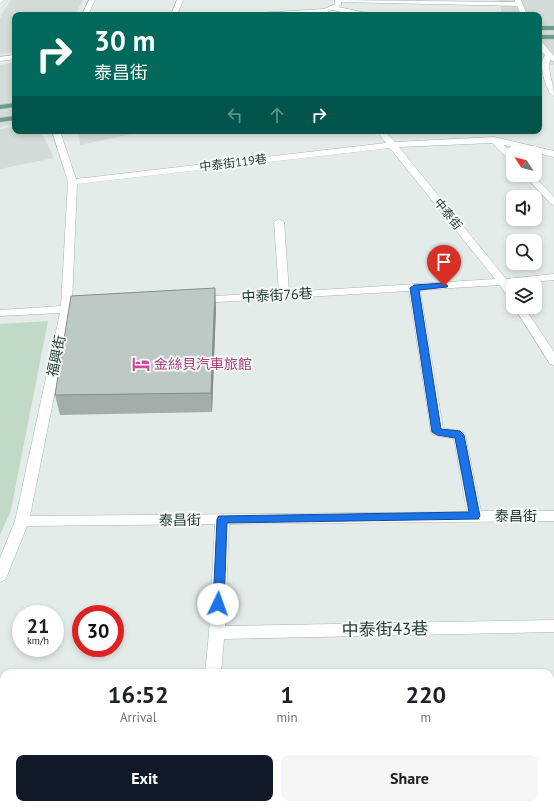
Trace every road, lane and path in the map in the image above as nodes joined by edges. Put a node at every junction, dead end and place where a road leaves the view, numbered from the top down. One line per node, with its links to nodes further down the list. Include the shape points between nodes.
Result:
1 (92, 0): 6 (street)
2 (180, 0): 7 (street)
3 (338, 0): 4 (street); 5 (street, via 338,5)
4 (518, 2): 9 (street)
5 (328, 11): 8 (street)
6 (86, 12)
7 (175, 12)
8 (310, 12)
9 (523, 12)
10 (542, 28): 11 (main road)
11 (554, 28)
12 (542, 37): 13 (main road)
13 (554, 37)
14 (542, 47): 15 (street)
15 (551, 57): 18 (street, via 544,61 544,67)
16 (12, 58): 17 (street)
17 (0, 60)
18 (554, 94)
19 (12, 105): 20 (main road)
20 (0, 107)
21 (12, 118): 22 (main road)
22 (0, 120)
23 (57, 134): 29 (street, 福興街)
24 (384, 134): 26 (street, 中泰街)
25 (494, 140): 26 (street, 中泰街119巷); 27 (street); 28 (street, 中泰街119巷)
26 (393, 145): 29 (street, 中泰街119巷); 34 (street, 中泰街)
27 (506, 152)
28 (554, 154)
29 (73, 182): 40 (street, 福興街)
30 (535, 182): 31 (street)
31 (554, 202)
32 (278, 222): 37 (street)
33 (554, 277): 34 (street, 中泰街76巷)
34 (503, 282): 35 (street, 中泰街); 36 (street, 中泰街76巷)
35 (506, 286)
36 (414, 288): 37 (street, 中泰街76巷); 44 (street, via 437,432 460,435)
37 (284, 294): 38 (street, 中泰街76巷)
38 (190, 301)
39 (97, 307): 40 (street)
40 (66, 309): 41 (street); 47 (street, 福興街)
41 (0, 313)
42 (524, 314): 43 (street)
43 (554, 361)
44 (475, 516): 45 (street, 泰昌街); 46 (street, 泰昌街)
45 (554, 516)
46 (222, 519): 47 (street, 泰昌街); 50 (street)
47 (22, 521): 48 (street, 福興街)
48 (0, 576)
49 (554, 626): 50 (street, 中泰街43巷)
50 (217, 633): 51 (street)
51 (213, 669)

